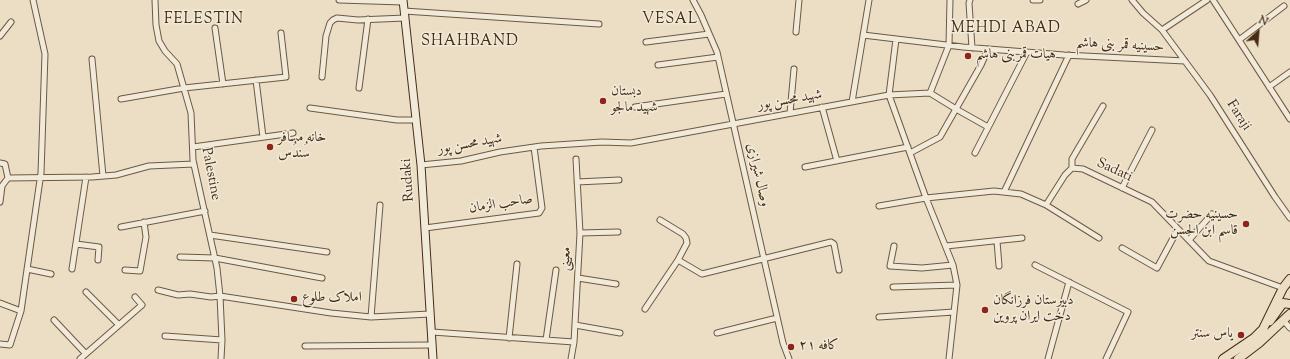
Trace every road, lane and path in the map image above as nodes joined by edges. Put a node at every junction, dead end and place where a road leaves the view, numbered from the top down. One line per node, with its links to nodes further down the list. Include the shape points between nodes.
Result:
1 (33, 0): 81 (street, via 44,54)
2 (155, 0): 47 (street, Palestine, via 159,41 164,51 177,64)
3 (340, 0): 15 (street)
4 (693, 0): 26 (street, وصال شیرازی)
5 (798, 0): 24 (street)
6 (868, 0): 27 (street)
7 (950, 0): 32 (street)
8 (970, 0): 33 (street)
9 (1033, 0): 10 (street)
10 (1040, 0)
11 (1086, 0): 16 (street)
12 (1132, 0): 23 (street, Faraji)
13 (1207, 0): 23 (street)
14 (1213, 0): 30 (street)
15 (403, 1): 18 (main road, Rudaki)
16 (1078, 4)
17 (1284, 6): 30 (street)
18 (404, 15): 19 (street); 21 (street); 61 (main road, Rudaki)
19 (368, 19): 43 (street, via 333,20 326,36); 48 (street)
20 (11, 22): 28 (street)
21 (599, 24)
22 (215, 28): 45 (street)
23 (1162, 30): 39 (street, Faraji)
24 (796, 32)
25 (281, 33): 44 (street, via 286,77)
26 (709, 34): 31 (street); 37 (street, وصال شیرازی)
27 (863, 35): 29 (street, حسینیه قمر بنی هاشم); 53 (street)
28 (0, 36)
29 (896, 39): 32 (street, حسینیه قمر بنی هاشم); 51 (street)
30 (1239, 40): 46 (street)
31 (646, 42)
32 (949, 45): 33 (street, حسینیه قمر بنی هاشم); 49 (street)
33 (972, 48): 34 (street, حسینیه قمر بنی هاشم)
34 (988, 49): 35 (street, حسینیه قمر بنی هاشم); 58 (street)
35 (1027, 52): 36 (street, حسینیه قمر بنی هاشم); 63 (street)
36 (1069, 55): 39 (street, حسینیه قمر بنی هاشم); 85 (street)
37 (718, 57): 40 (street); 50 (street, وصال شیرازی)
38 (92, 59): 78 (street)
39 (1184, 61): 93 (street, Faraji, via 1210,95)
40 (658, 65)
41 (794, 69): 59 (street)
42 (1290, 72): 46 (street)
43 (322, 77)
44 (256, 80): 45 (street); 66 (street)
45 (223, 84): 47 (street)
46 (1269, 87): 60 (street)
47 (184, 88): 52 (street); 67 (street, Palestine, via 191,113)
48 (360, 88)
49 (930, 93): 51 (street, شهید محسن پور); 58 (street)
50 (726, 94): 55 (street); 62 (street, وصال شیرازی)
51 (889, 95): 53 (street, شهید محسن پور); 69 (street)
52 (121, 99)
53 (852, 102): 56 (street, شهید محسن پور)
54 (1103, 106): 77 (street, via 1072,160)
55 (636, 107)
56 (822, 107): 59 (street, شهید محسن پور); 72 (street)
57 (310, 108): 61 (street, via 398,120)
58 (956, 109): 63 (street); 69 (street, via 940,137)
59 (790, 113): 62 (street, شهید محسن پور)
60 (1290, 119)
61 (416, 120): 75 (main road, Rudaki)
62 (733, 123): 68 (street, شهید محسن پور, via 631,143 581,143); 113 (street, وصال شیرازی)
63 (988, 127): 70 (street)
64 (1152, 130): 84 (street)
65 (292, 134): 66 (street)
66 (263, 137): 67 (street)
67 (193, 147): 74 (street, Palestine)
68 (534, 147): 75 (street, شهید محسن پور, via 461,161); 97 (street, صاحب الزمان, via 542,208 539,213)
69 (909, 150): 72 (street); 86 (street)
70 (975, 153)
71 (576, 159): 83 (street, معینی)
72 (837, 161): 76 (street)
73 (0, 163): 80 (street, via 5,164)
74 (194, 164): 78 (street, via 149,166); 91 (street, Palestine)
75 (421, 165): 97 (main road, Rudaki)
76 (805, 168)
77 (1072, 168): 84 (street, Sadati, via 1083,169); 89 (street)
78 (103, 176): 79 (street)
79 (86, 177): 81 (street); 106 (street)
80 (8, 178): 81 (street); 87 (street, via 2,186)
81 (40, 178): 120 (street)
82 (619, 180): 83 (street)
83 (577, 182): 100 (street, معینی)
84 (1122, 188): 98 (street, Sadati, via 1152,202)
85 (1004, 192): 86 (street); 89 (street, via 1020,194)
86 (926, 198): 90 (street); 108 (street)
87 (0, 202)
88 (380, 205): 145 (street)
89 (1046, 205): 103 (street)
90 (879, 206)
91 (205, 211): 95 (street); 101 (street, Palestine)
92 (1212, 214): 104 (street)
93 (1290, 218)
94 (660, 220): 115 (street, via 686,238 687,243)
95 (144, 222): 96 (street); 122 (street, via 146,237 140,271)
96 (121, 227)
97 (425, 228): 143 (main road, Rudaki)
98 (1178, 229): 104 (street, Sadati); 109 (street, via 1157,268)
99 (618, 232): 100 (street)
100 (580, 233): 127 (street, معینی)
101 (210, 235): 110 (street); 112 (street, Palestine)
102 (1022, 238): 105 (street)
103 (1099, 238)
104 (1189, 240): 133 (street, Sadati, via 1209,261)
105 (997, 241): 108 (street); 119 (street)
106 (76, 244): 114 (street, via 99,247); 121 (street)
107 (894, 246): 117 (street, via 890,266 922,268)
108 (946, 246): 117 (street)
109 (1122, 248)
110 (327, 252)
111 (180, 257): 112 (street)
112 (215, 258): 126 (street); 136 (street, Palestine)
113 (764, 259): 115 (street, via 702,274); 124 (street, via 831,242 834,244); 147 (street, وصال شیرازی)
114 (98, 260)
115 (678, 260): 140 (street)
116 (517, 264): 158 (street)
117 (953, 265): 131 (street)
118 (1035, 265): 129 (street)
119 (999, 266)
120 (26, 269): 125 (street); 141 (street)
121 (72, 269)
122 (125, 270)
123 (556, 270): 160 (street)
124 (839, 270)
125 (52, 274)
126 (322, 278)
127 (578, 278): 130 (street); 151 (street, معینی)
128 (1290, 279): 133 (main road)
129 (1069, 282): 172 (street); 173 (street, via 1128,312)
130 (616, 284)
131 (957, 286): 132 (street); 142 (street)
132 (893, 287)
133 (1283, 288): 153 (main road)
134 (158, 290): 136 (street, via 178,295)
135 (86, 292): 150 (street)
136 (220, 296): 145 (street); 159 (street, Palestine)
137 (135, 297): 150 (street, via 142,305)
138 (0, 303): 141 (street)
139 (1290, 304): 153 (main road, via 1283,303)
140 (645, 309)
141 (21, 310): 162 (street, via 10,345)
142 (954, 312): 146 (street); 171 (street)
143 (430, 314): 145 (street); 154 (main road, Rudaki)
144 (1290, 314): 149 (main road)
145 (370, 317)
146 (879, 317)
147 (777, 318): 155 (street); 170 (street, وصال شیرازی)
148 (54, 320): 165 (street)
149 (1283, 320): 152 (street); 175 (main road)
150 (119, 325): 165 (street)
151 (575, 325): 156 (street); 161 (street, معینی)
152 (1290, 328)
153 (1262, 329): 174 (main road, via 1254,338)
154 (432, 332): 158 (street); 163 (main road, Rudaki)
155 (717, 333)
156 (620, 334)
157 (165, 336): 159 (street)
158 (509, 338): 160 (street)
159 (222, 340): 167 (street, Palestine)
160 (546, 340): 161 (street)
161 (574, 342): 169 (street, معینی)
162 (0, 344)
163 (432, 345): 164 (street); 168 (main road, Rudaki)
164 (304, 346)
165 (86, 354): 166 (street)
166 (80, 359)
167 (221, 359)
168 (433, 359)
169 (571, 359)
170 (789, 359)
171 (949, 359)
172 (1048, 359)
173 (1106, 359)
174 (1223, 359)
175 (1238, 359)

